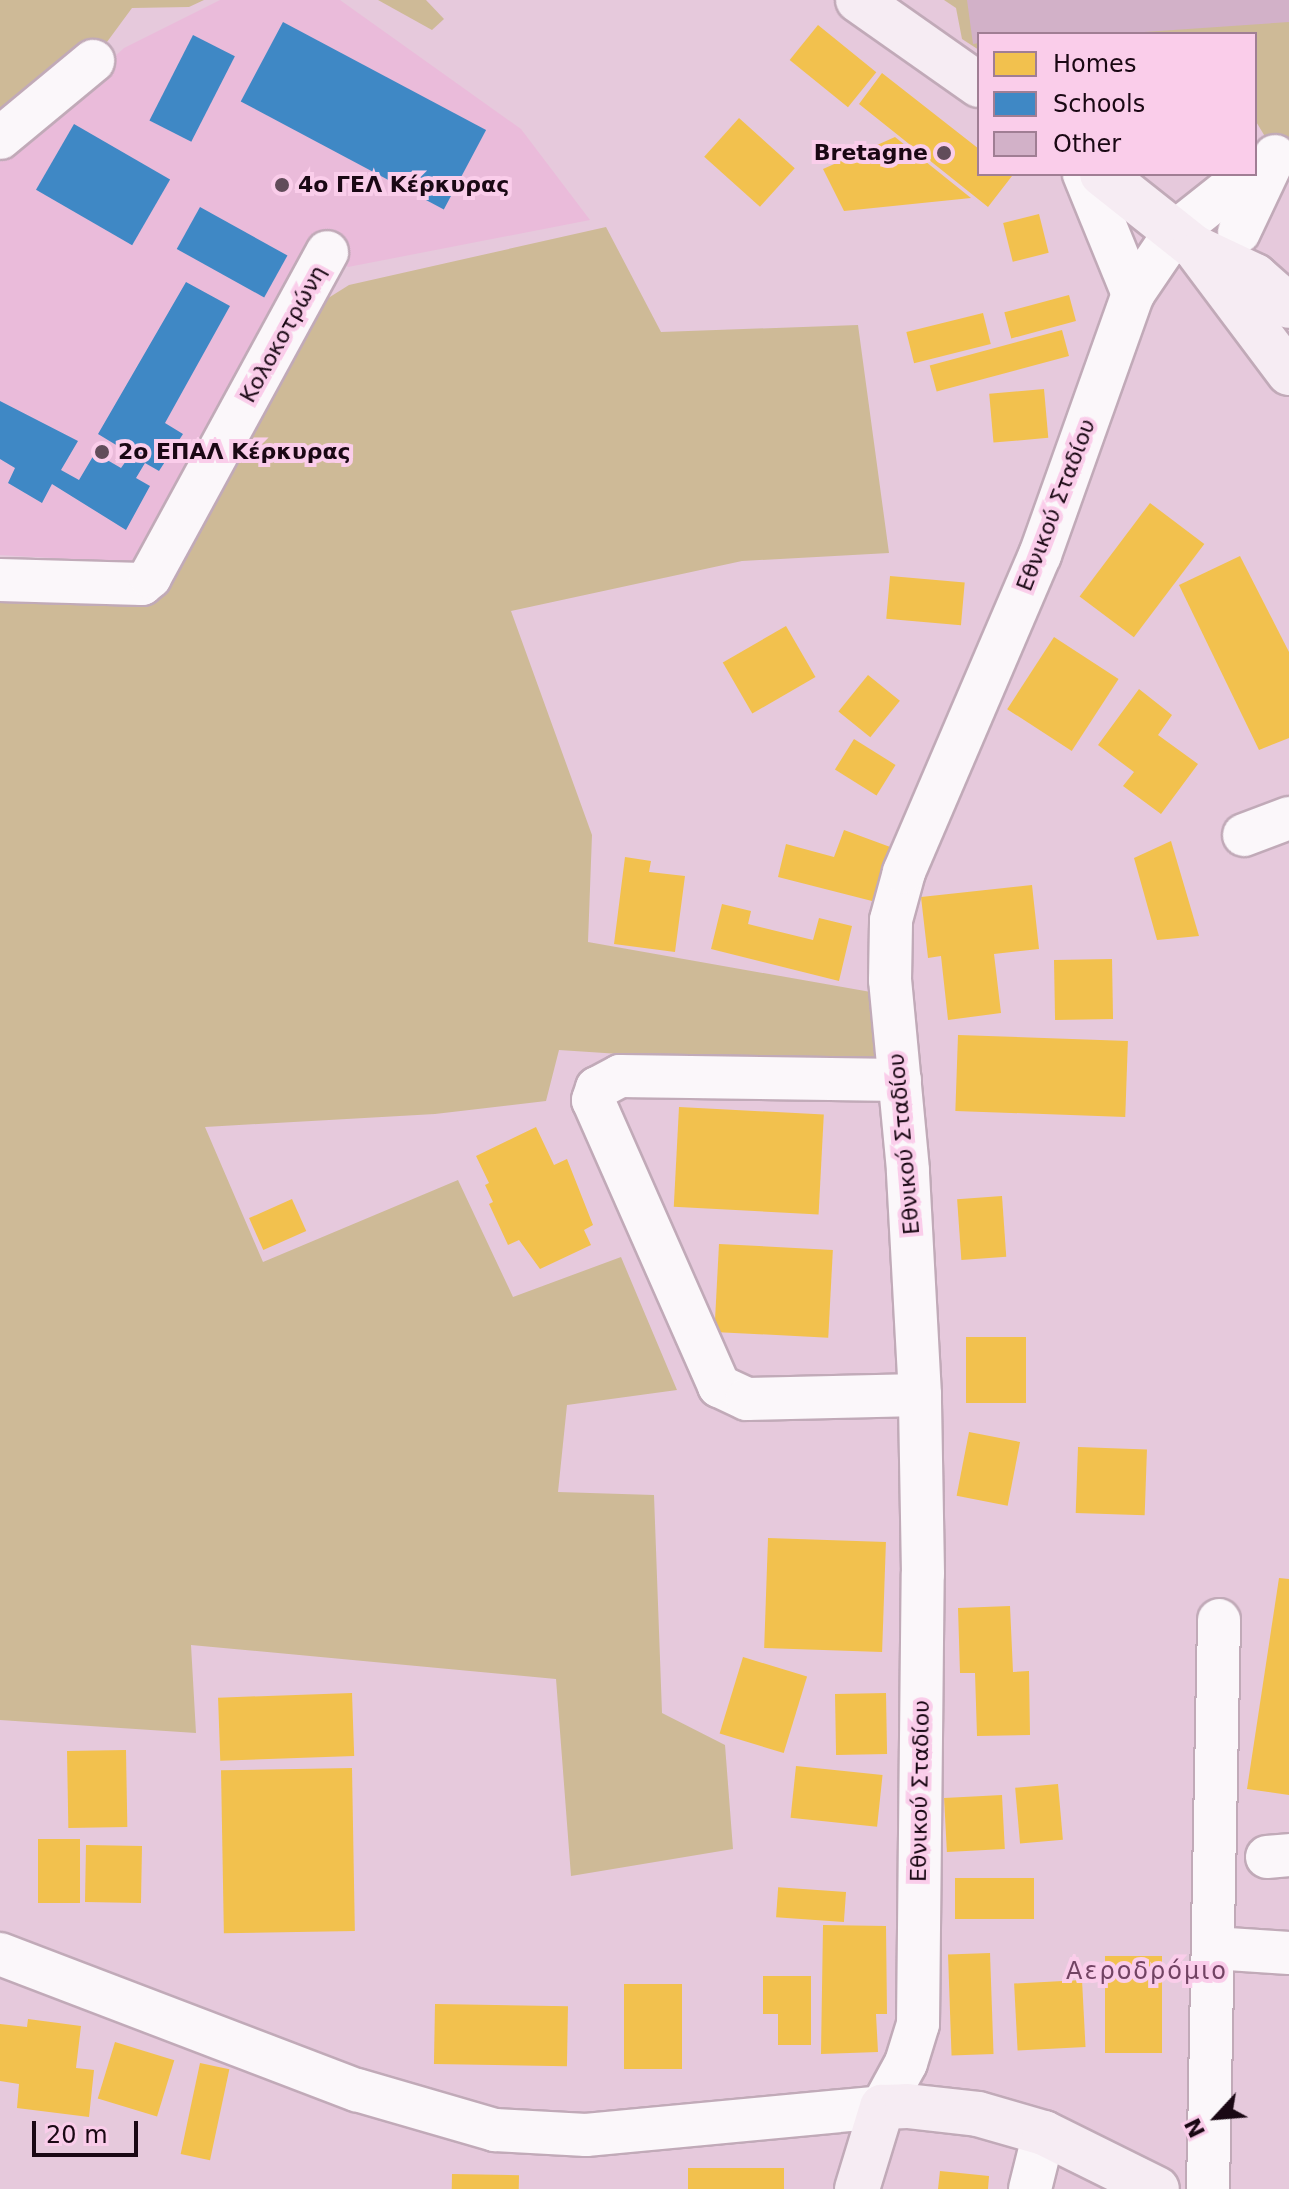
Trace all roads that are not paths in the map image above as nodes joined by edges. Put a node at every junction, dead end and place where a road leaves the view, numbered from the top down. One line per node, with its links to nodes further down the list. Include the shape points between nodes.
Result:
1 (858, 0): 3 (main road)
2 (93, 61): 4 (street)
3 (977, 84)
4 (0, 138)
5 (1267, 162): 9 (street)
6 (1085, 176): 13 (street)
7 (1105, 176): 10 (main road)
8 (1252, 176): 10 (street, Εθνικού Σταδίου)
9 (1239, 232)
10 (1185, 239): 12 (main road); 13 (street, Εθνικού Σταδίου); 15 (main road)
11 (327, 252): 16 (street, Κολοκοτρώνη, via 150,577 142,584)
12 (1272, 282): 14 (main road)
13 (1133, 294): 19 (street, Εθνικού Σταδίου, via 1040,555 897,894 889,960)
14 (1289, 306)
15 (1289, 373)
16 (0, 580)
17 (1289, 818): 18 (street)
18 (1244, 835)
19 (900, 1080): 20 (street, Εθνικού Σταδίου); 20 (street, via 620,1076 597,1088 593,1100 719,1386 747,1399)
20 (920, 1395): 25 (street, Εθνικού Σταδίου, via 918,2024 906,2063)
21 (1219, 1620): 22 (street)
22 (1213, 1948): 23 (street); 30 (street)
23 (1289, 1953)
24 (0, 1954): 25 (street, via 357,2090 495,2130 586,2135)
25 (882, 2107): 26 (main road, via 967,2112); 27 (main road)
26 (1044, 2133): 28 (street); 29 (main road)
27 (857, 2189)
28 (1030, 2189)
29 (1157, 2189)
30 (1208, 2189)

